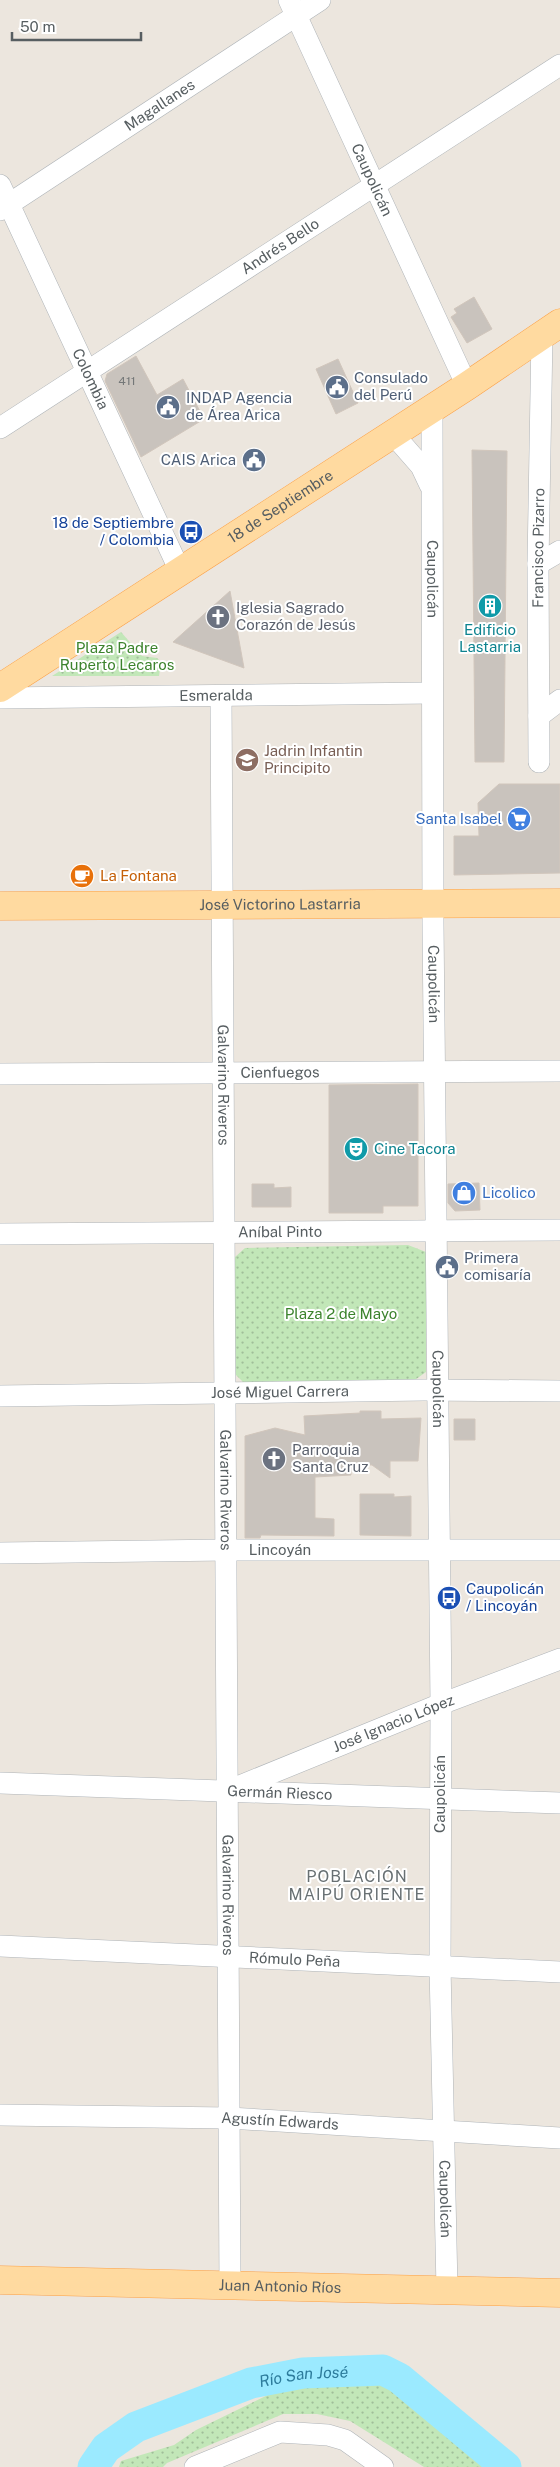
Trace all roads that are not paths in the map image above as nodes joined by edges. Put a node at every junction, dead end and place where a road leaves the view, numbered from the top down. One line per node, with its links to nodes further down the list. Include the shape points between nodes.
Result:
1 (320, 0): 2 (street, Magallanes)
2 (292, 8): 5 (street, Caupolicán); 6 (street, Magallanes)
3 (560, 65): 5 (street, Andrés Bello)
4 (0, 185): 6 (street, Colombia)
5 (374, 185): 8 (street, Andrés Bello); 9 (street, Caupolicán)
6 (4, 207): 8 (street, Colombia)
7 (551, 329): 9 (main road, 18 de Septiembre); 15 (street, Francisco Pizarro)
8 (87, 372): 11 (street, Andrés Bello); 16 (street, Colombia)
9 (467, 386): 10 (main road, 18 de Septiembre)
10 (432, 409): 12 (main road, 18 de Septiembre); 13 (street, Caupolicán)
11 (0, 428)
12 (393, 434): 13 (street, Caupolicán, via 421,466); 16 (main road, 18 de Septiembre)
13 (432, 490): 18 (street, Caupolicán)
14 (560, 551): 15 (street)
15 (538, 564): 22 (street, Francisco Pizarro)
16 (180, 571): 17 (main road, 18 de Septiembre)
17 (0, 688)
18 (432, 693): 19 (street, Esmeralda); 25 (street, Caupolicán)
19 (221, 696): 20 (street, Esmeralda); 26 (street, Galvarino Riveros)
20 (0, 698)
21 (560, 700): 22 (street)
22 (540, 716): 23 (street, Francisco Pizarro)
23 (538, 762)
24 (560, 903): 25 (main road, José Victorino Lastarria)
25 (433, 904): 26 (main road, José Victorino Lastarria); 30 (street, Caupolicán)
26 (223, 905): 27 (main road, José Victorino Lastarria); 29 (street, Galvarino Riveros)
27 (0, 906)
28 (560, 1071): 30 (street, Cienfuegos)
29 (223, 1073): 30 (street, Cienfuegos); 31 (street, Cienfuegos); 34 (street, Galvarino Riveros)
30 (434, 1073): 33 (street, Caupolicán)
31 (0, 1074)
32 (560, 1230): 33 (street, Aníbal Pinto)
33 (435, 1231): 34 (street, Aníbal Pinto); 36 (street, Caupolicán)
34 (224, 1233): 35 (street, Aníbal Pinto); 38 (street, Galvarino Riveros)
35 (0, 1234)
36 (437, 1390): 37 (street, José Miguel Carrera); 38 (street, José Miguel Carrera); 40 (street, Caupolicán)
37 (560, 1391)
38 (225, 1393): 39 (street, José Miguel Carrera); 41 (street, Galvarino Riveros)
39 (0, 1396)
40 (438, 1549): 41 (street, Lincoyán); 42 (street, Lincoyán); 45 (street, Caupolicán)
41 (226, 1550): 43 (street, Lincoyán); 47 (street, Galvarino Riveros)
42 (560, 1550)
43 (0, 1553)
44 (560, 1659): 45 (street, José Ignacio López)
45 (441, 1704): 47 (street, José Ignacio López); 48 (street, Caupolicán)
46 (0, 1783): 47 (street, Germán Riesco)
47 (227, 1791): 48 (street, Germán Riesco); 51 (street, Galvarino Riveros)
48 (440, 1799): 49 (street, Germán Riesco); 52 (street, Caupolicán)
49 (560, 1803)
50 (0, 1946): 51 (street, Rómulo Peña)
51 (228, 1957): 52 (street, Rómulo Peña); 55 (street, Galvarino Riveros)
52 (440, 1966): 53 (street, Rómulo Peña); 56 (street, Caupolicán)
53 (560, 1972)
54 (0, 2115): 55 (street, Agustín Edwards)
55 (229, 2118): 56 (street, Agustín Edwards); 59 (street, Galvarino Riveros)
56 (444, 2132): 57 (street, Agustín Edwards); 60 (street, Caupolicán)
57 (560, 2138)
58 (0, 2280): 59 (main road, Juan Antonio Ríos)
59 (230, 2285): 60 (main road, Juan Antonio Ríos)
60 (447, 2289): 61 (main road, Juan Antonio Ríos)
61 (560, 2293)
62 (195, 2467): 63 (street, via 280,2432 328,2434 346,2440)
63 (382, 2467)

